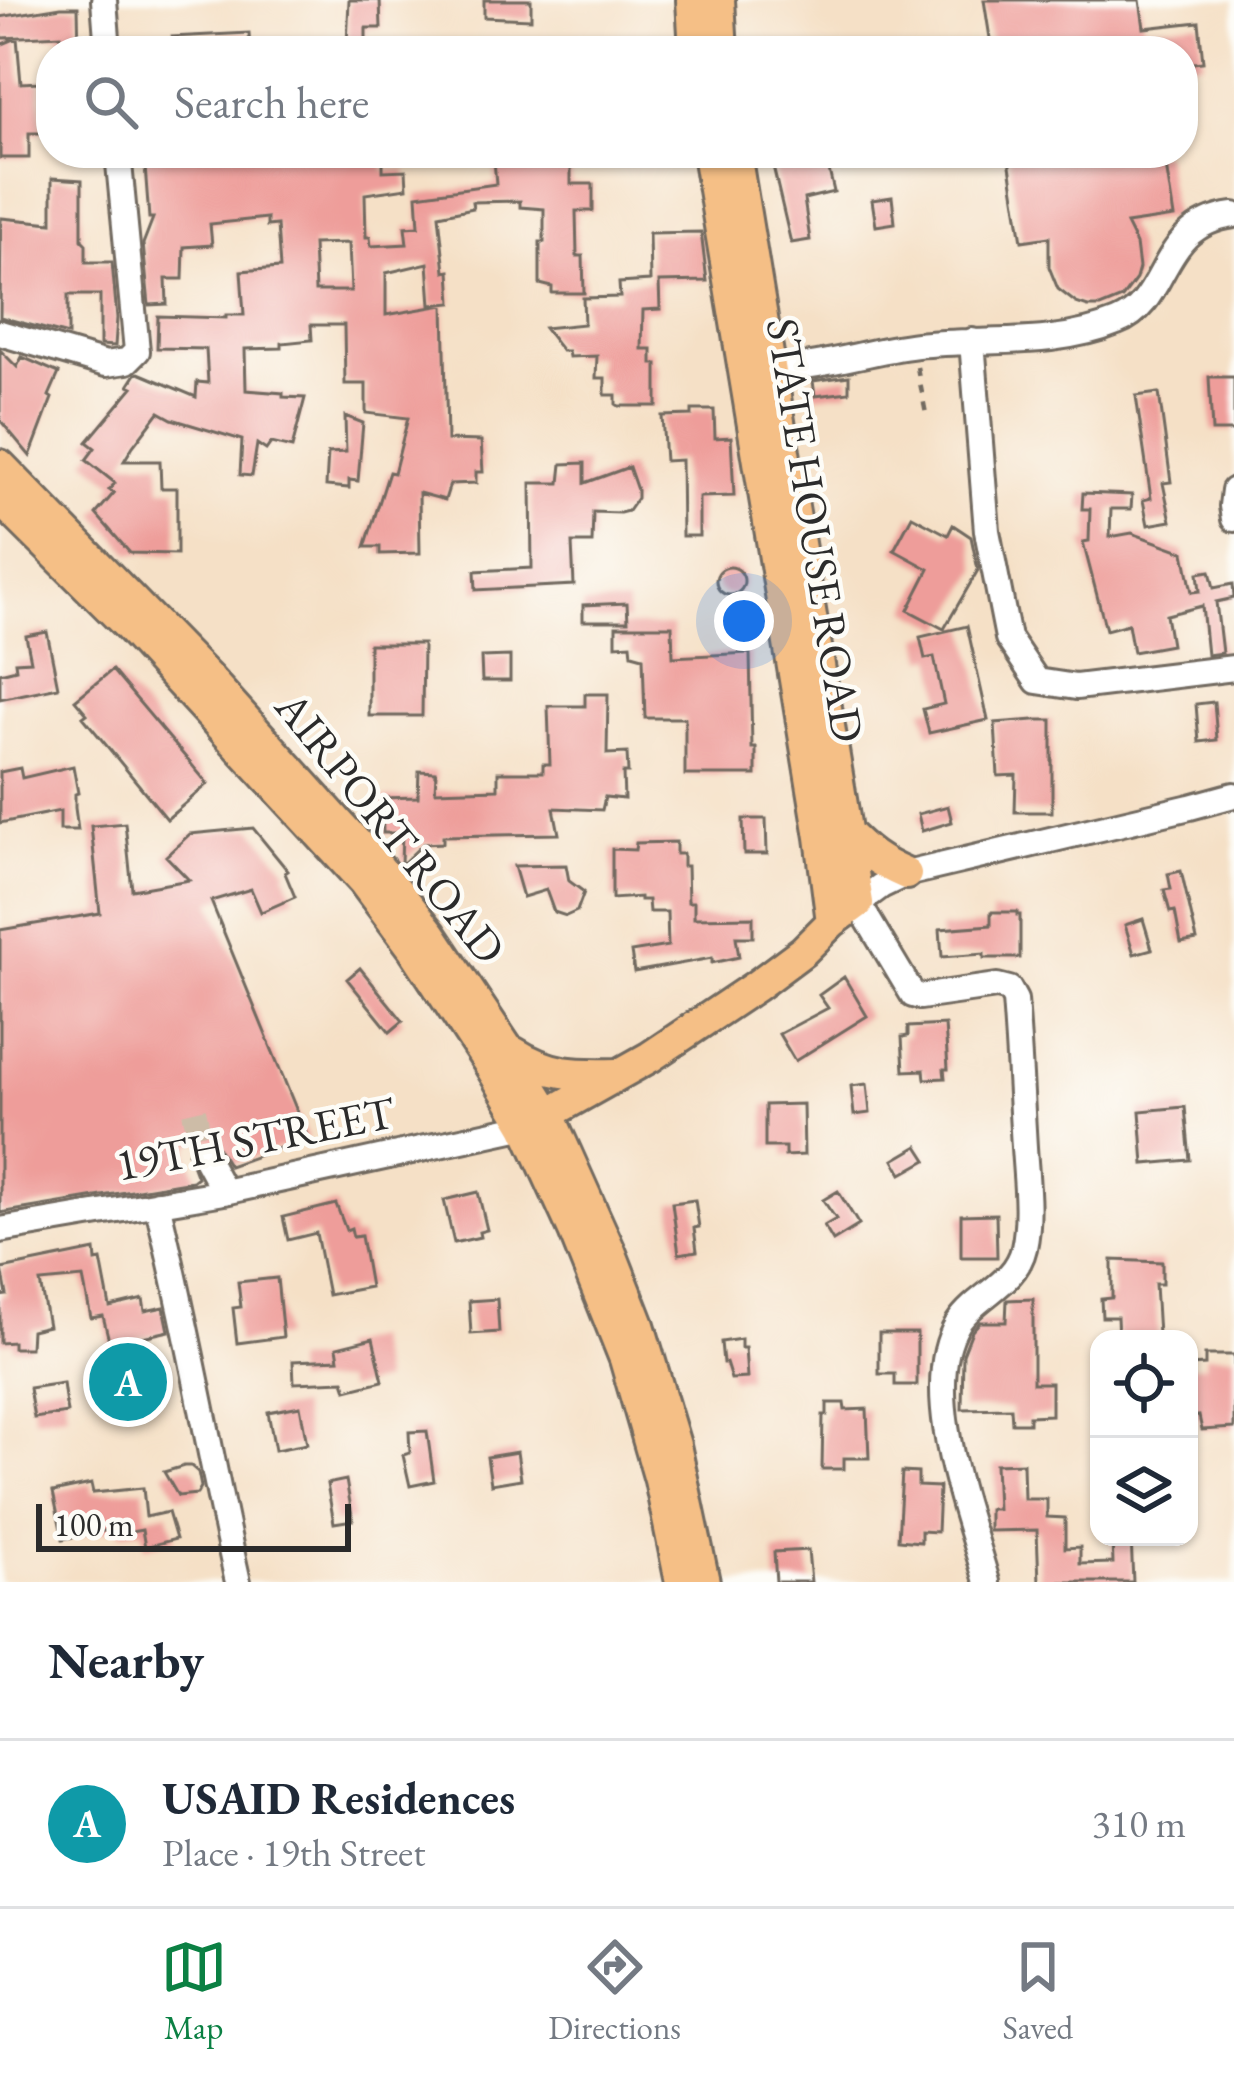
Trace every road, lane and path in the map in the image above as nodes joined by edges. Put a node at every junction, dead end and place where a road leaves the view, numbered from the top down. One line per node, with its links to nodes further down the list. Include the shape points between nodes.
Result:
1 (104, 0): 4 (street)
2 (692, 0): 5 (main road)
3 (719, 0): 6 (main road)
4 (107, 36)
5 (693, 36)
6 (721, 36)
7 (119, 168): 10 (street, via 137,350 106,364)
8 (724, 168): 13 (main road)
9 (1234, 214): 11 (street, via 1179,242 1132,315 1116,323 1046,339)
10 (0, 333)
11 (972, 341): 12 (street); 19 (street, via 987,531 1008,638 1037,681 1076,687)
12 (913, 346): 13 (street); 14 (path)
13 (758, 370): 22 (main road); 25 (main road, STATE HOUSE ROAD)
14 (926, 414)
15 (0, 465): 20 (main road, AIRPORT ROAD)
16 (1234, 490): 18 (street)
17 (0, 499): 20 (main road, AIRPORT ROAD)
18 (1234, 519)
19 (1234, 668)
20 (200, 686): 26 (main road, AIRPORT ROAD, via 379,868); 28 (main road, AIRPORT ROAD, via 363,881 488,1062)
21 (1234, 794): 23 (street)
22 (845, 831): 23 (main road); 24 (main road)
23 (906, 874): 24 (street)
24 (858, 903): 25 (main road); 36 (street, via 913,995 997,986 1015,1000 1024,1252 960,1319 942,1383)
25 (832, 922): 27 (main road, via 756,986)
26 (507, 1048): 27 (main road, via 549,1070); 28 (main road, AIRPORT ROAD)
27 (616, 1074): 28 (main road)
28 (538, 1120): 30 (street, 19TH STREET); 34 (main road, AIRPORT ROAD, via 625,1359); 35 (main road, AIRPORT ROAD, via 610,1251 639,1325)
29 (204, 1155): 30 (street)
30 (224, 1192): 31 (street, 19TH STREET)
31 (157, 1203): 32 (street, 19TH STREET); 33 (street)
32 (0, 1230)
33 (238, 1582)
34 (681, 1582)
35 (704, 1582)
36 (987, 1582)

